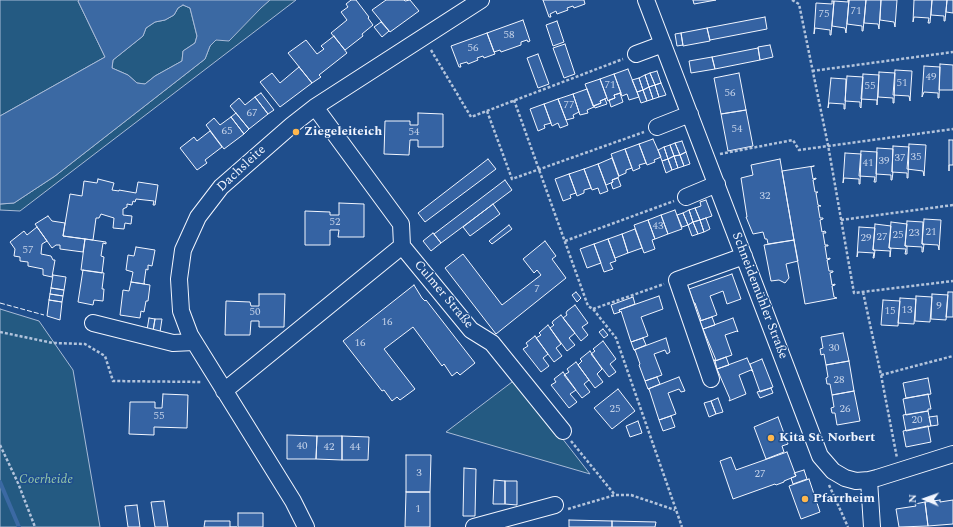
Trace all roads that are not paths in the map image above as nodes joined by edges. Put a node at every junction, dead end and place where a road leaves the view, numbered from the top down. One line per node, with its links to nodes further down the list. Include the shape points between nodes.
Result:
1 (481, 0): 5 (street, Dachsleite)
2 (646, 0): 3 (street, Schneidemühler Straße)
3 (663, 44): 4 (street); 6 (street, Schneidemühler Straße)
4 (636, 54)
5 (315, 107): 10 (street, via 401,224); 13 (street, Dachsleite, via 221,187 198,217 183,250 179,279 181,311)
6 (690, 114): 7 (street); 8 (street, Schneidemühler Straße)
7 (657, 127)
8 (717, 184): 9 (street); 11 (street, Schneidemühler Straße)
9 (686, 197)
10 (402, 246): 15 (street); 16 (street, Culmer Straße, via 471,330 492,343)
11 (744, 256): 14 (street, via 677,280); 18 (street, Schneidemühler Straße, via 820,456 833,471 845,478)
12 (93, 323): 13 (street, via 173,343)
13 (194, 342): 15 (street, Dachsleite)
14 (712, 379)
15 (221, 386): 20 (street, Dachsleite, via 293,501)
16 (563, 431)
17 (953, 454): 18 (street, Schneidemühler Straße)
18 (869, 480): 22 (street)
19 (555, 505): 21 (street)
20 (306, 527)
21 (474, 527)
22 (872, 527)

